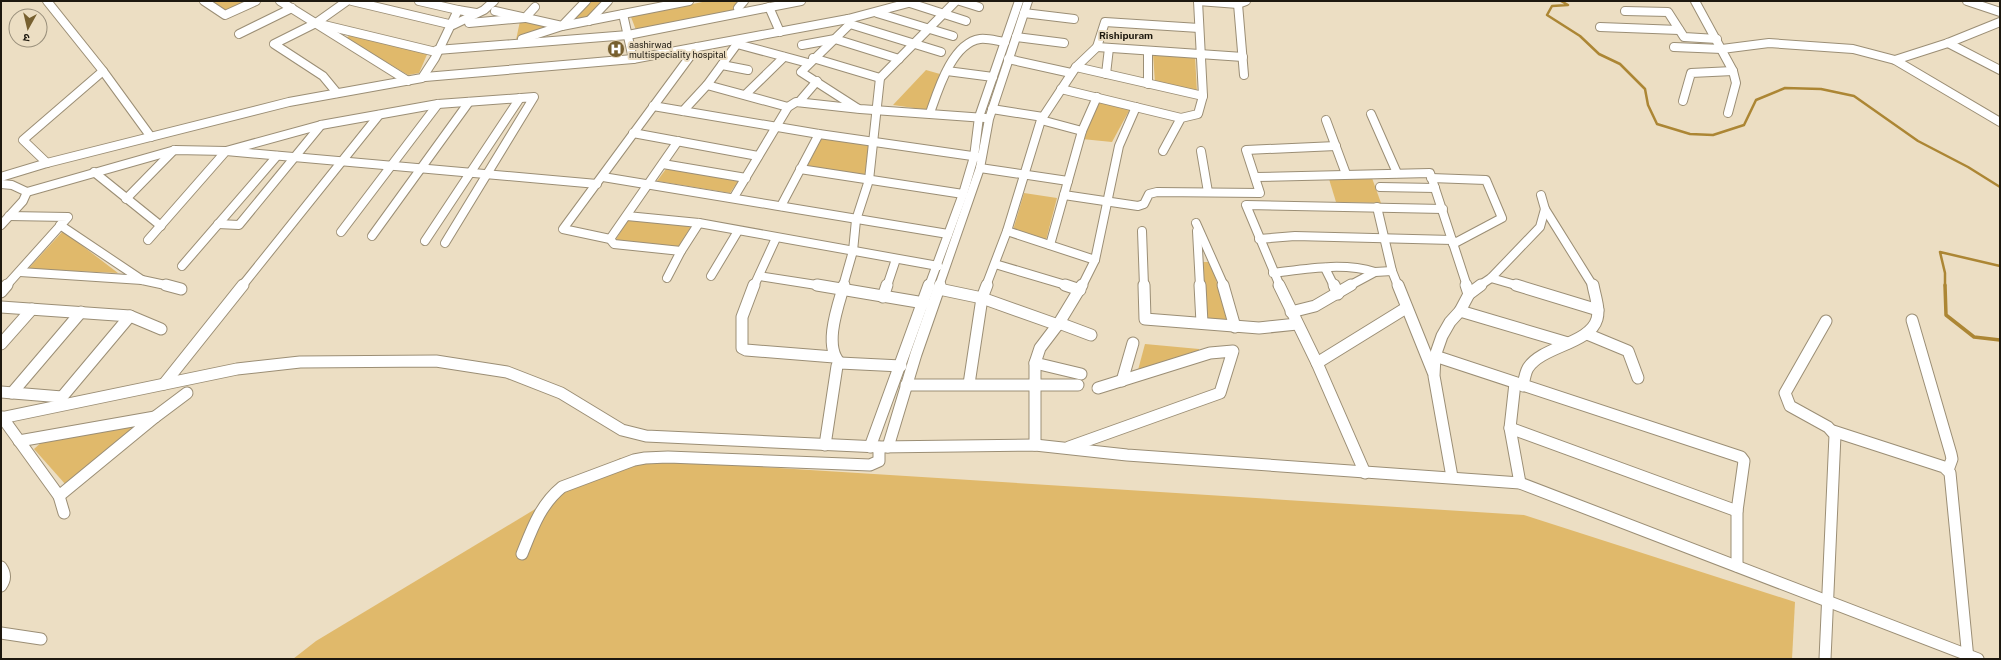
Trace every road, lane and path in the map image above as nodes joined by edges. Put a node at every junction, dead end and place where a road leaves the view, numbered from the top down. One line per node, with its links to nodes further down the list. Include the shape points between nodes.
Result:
1 (47, 1): 91 (street)
2 (204, 1): 3 (street, via 225,15)
3 (256, 1)
4 (280, 1): 28 (street)
5 (347, 1): 48 (street)
6 (352, 1): 50 (street)
7 (419, 1): 24 (street)
8 (494, 1): 37 (street)
9 (586, 1): 51 (street)
10 (608, 1): 42 (street)
11 (652, 1): 31 (street)
12 (690, 1): 31 (street)
13 (744, 1): 29 (street)
14 (802, 1): 26 (street)
15 (956, 1): 39 (street)
16 (960, 1): 27 (street)
17 (1018, 1): 64 (street)
18 (1028, 1): 36 (street)
19 (1198, 1): 23 (street); 53 (street)
20 (1695, 1): 62 (street)
21 (1968, 1): 34 (street)
22 (913, 2): 35 (street); 39 (street)
23 (1242, 2): 80 (street)
24 (443, 3): 30 (street)
25 (537, 4): 40 (street)
26 (769, 7): 56 (street); 58 (street)
27 (979, 7)
28 (292, 8): 48 (street); 57 (street)
29 (738, 8)
30 (458, 10): 37 (street); 50 (street)
31 (643, 10): 38 (street)
32 (495, 11): 40 (street)
33 (1625, 11): 55 (street, via 1668,12)
34 (2000, 12)
35 (876, 13): 43 (street); 54 (street)
36 (1024, 13): 41 (street); 60 (street)
37 (476, 14): 50 (street)
38 (623, 14): 42 (street); 58 (street)
39 (942, 14): 44 (street); 54 (street)
40 (525, 18): 49 (street); 51 (street)
41 (1074, 19)
42 (589, 21): 51 (street)
43 (849, 21): 56 (street); 61 (street); 66 (street)
44 (966, 21)
45 (1095, 22): 46 (street)
46 (1105, 22): 53 (street); 71 (street)
47 (2000, 22): 65 (street)
48 (316, 23): 75 (street); 98 (street); 103 (street, via 274,44 323,76)
49 (469, 23)
50 (453, 25): 75 (street)
51 (562, 26): 67 (street)
52 (1600, 27): 55 (street)
53 (1199, 28): 78 (street)
54 (928, 29): 59 (street); 66 (street)
55 (1679, 30): 62 (street, via 1686,38)
56 (780, 32): 63 (street)
57 (239, 34)
58 (628, 35): 67 (street); 81 (street)
59 (953, 36)
60 (1016, 37): 68 (street); 83 (street)
61 (835, 39): 69 (street); 82 (street); 85 (street)
62 (1717, 39): 74 (street)
63 (737, 42): 70 (street); 79 (street); 86 (street)
64 (1005, 42): 88 (street, via 979,39 972,42 955,57); 96 (street)
65 (1948, 42): 84 (street); 90 (street)
66 (913, 43): 77 (street); 82 (street)
67 (505, 44): 75 (street)
68 (1064, 44)
69 (802, 45)
70 (697, 46): 81 (street); 112 (street)
71 (1097, 47): 73 (street); 89 (street)
72 (1674, 47): 74 (street)
73 (1109, 48): 76 (street); 93 (street)
74 (1722, 49): 84 (street, via 1769,43 1853,49); 92 (street)
75 (437, 51): 95 (street)
76 (1148, 51): 78 (street); 100 (street)
77 (941, 52)
78 (1200, 54): 80 (street); 105 (street)
79 (784, 57): 85 (street); 104 (street)
80 (1243, 57): 94 (street)
81 (633, 59): 95 (street)
82 (899, 59): 97 (street)
83 (1008, 59): 89 (street); 117 (street)
84 (1895, 60): 128 (street)
85 (811, 61): 97 (street); 99 (street, via 800,72)
86 (722, 65): 87 (street); 101 (street)
87 (748, 70)
88 (947, 70): 96 (street); 119 (street)
89 (1074, 70): 93 (street); 102 (street)
90 (2000, 70)
91 (103, 71): 134 (street); 147 (street, via 23,140)
92 (1733, 71): 108 (street, via 1691,73); 120 (street, via 1736,83)
93 (1106, 74): 100 (street)
94 (1244, 75)
95 (425, 77): 98 (street)
96 (992, 77): 123 (street)
97 (880, 78): 116 (street)
98 (408, 81): 103 (street)
99 (817, 81): 110 (street); 115 (street)
100 (1148, 84): 105 (street)
101 (707, 85): 104 (street); 118 (street)
102 (1061, 89): 106 (street); 124 (street)
103 (338, 93): 134 (street, via 289,102)
104 (746, 94): 113 (street)
105 (1203, 96): 125 (street, via 1198,114)
106 (1097, 97): 114 (street); 131 (street)
107 (520, 98): 109 (street); 154 (street); 158 (street, via 534,97)
108 (1683, 101)
109 (469, 102): 111 (street); 150 (street)
110 (800, 102): 113 (street); 115 (street)
111 (438, 104): 122 (street); 149 (street)
112 (654, 106): 118 (street); 132 (street)
113 (788, 107): 130 (street)
114 (1136, 107): 125 (street); 178 (street, via 1119,146)
115 (860, 109): 116 (street)
116 (877, 109): 119 (street); 136 (street)
117 (992, 109): 124 (street); 126 (street)
118 (683, 111): 130 (street)
119 (930, 113): 123 (street)
120 (1728, 113)
121 (1371, 114): 155 (street)
122 (378, 115): 129 (street); 146 (street)
123 (979, 117): 126 (street); 145 (street)
124 (1042, 118): 131 (street); 156 (street)
125 (1181, 118): 140 (street)
126 (989, 119): 145 (street)
127 (1326, 120): 137 (street)
128 (2000, 122)
129 (321, 125): 139 (street); 144 (street)
130 (775, 127): 133 (street); 143 (street)
131 (1082, 131): 165 (street)
132 (633, 133): 135 (street); 163 (street)
133 (819, 134): 136 (street); 152 (street)
134 (151, 137): 147 (street)
135 (678, 141): 143 (street); 148 (street)
136 (874, 143): 145 (street); 164 (street)
137 (1336, 146): 157 (street); 160 (street, via 1246,150)
138 (174, 150): 139 (street); 153 (street); 177 (street)
139 (226, 151): 142 (street); 191 (street)
140 (1163, 151)
141 (1201, 151): 171 (street)
142 (277, 156): 144 (street); 188 (street)
143 (758, 156): 161 (street)
144 (295, 157): 146 (street); 188 (street, via 239,225)
145 (978, 157): 151 (street); 173 (street)
146 (343, 161): 149 (street); 263 (street)
147 (48, 163): 159 (street)
148 (663, 164): 161 (street); 167 (street)
149 (392, 165): 150 (street); 195 (street)
150 (422, 168): 154 (street); 197 (street)
151 (980, 168): 156 (street); 225 (street)
152 (800, 169): 164 (street); 180 (street)
153 (94, 172): 170 (street); 177 (street)
154 (470, 172): 158 (street); 203 (street)
155 (1397, 173): 157 (street); 162 (street, via 1430,173)
156 (1026, 174): 165 (street); 193 (street)
157 (1346, 174): 160 (street)
158 (487, 175): 163 (street); 205 (street)
159 (1, 177)
160 (1256, 177): 172 (street, via 1260,193)
161 (746, 178): 176 (street)
162 (1432, 178): 169 (street); 204 (street, via 1486,180 1502,218)
163 (600, 180): 167 (street); 200 (street, via 563,229)
164 (869, 180): 173 (street); 186 (street)
165 (1068, 181): 174 (street)
166 (1, 184): 170 (street, via 12,185)
167 (650, 184): 176 (street); 185 (street)
168 (1380, 188): 169 (street)
169 (1435, 188): 182 (street)
170 (27, 192): 184 (street, via 23,201)
171 (1208, 192): 172 (street); 178 (street, via 1153,193 1149,194 1141,206)
172 (1242, 193): 179 (street)
173 (963, 194): 196 (street)
174 (1064, 195): 178 (street); 206 (street)
175 (1541, 195): 183 (street)
176 (734, 196): 180 (street)
177 (126, 199): 191 (street)
178 (1107, 201): 210 (street)
179 (1246, 205): 181 (street); 201 (street)
180 (780, 206): 186 (street)
181 (1377, 207): 182 (street); 199 (street)
182 (1443, 209): 204 (street)
183 (1545, 210): 222 (street, via 1540,227); 237 (street, via 1593,286)
184 (9, 216): 189 (street); 190 (street, via 68,216)
185 (627, 216): 187 (street); 200 (street)
186 (856, 220): 196 (street); 208 (street)
187 (699, 223): 192 (street); 207 (street)
188 (218, 224): 212 (street)
189 (1, 225)
190 (60, 225): 216 (street); 223 (street)
191 (161, 226): 202 (street)
192 (738, 231): 198 (street); 219 (street)
193 (1007, 231): 206 (street); 211 (street)
194 (1142, 231): 245 (street, via 1145,319)
195 (341, 232)
196 (948, 234): 213 (street)
197 (372, 236)
198 (776, 238): 208 (street); 220 (street)
199 (1384, 238): 201 (street, via 1295,236); 204 (street); 215 (street)
200 (610, 239): 207 (street, via 614,244)
201 (1259, 239): 217 (street)
202 (148, 240)
203 (425, 241)
204 (1453, 242): 230 (street)
205 (445, 243)
206 (1050, 245): 210 (street)
207 (681, 251): 221 (street)
208 (853, 251): 209 (street); 226 (street)
209 (896, 259): 213 (street); 231 (street)
210 (1095, 260): 227 (street)
211 (995, 264): 227 (street); 232 (street)
212 (182, 266)
213 (938, 266): 233 (street)
214 (1325, 268): 217 (street); 218 (street, via 1368,269); 229 (street)
215 (1392, 271): 218 (street); 235 (street)
216 (20, 272): 223 (street); 228 (street)
217 (1273, 272): 240 (street)
218 (1375, 272): 229 (street)
219 (711, 276)
220 (759, 276): 226 (street); 255 (street, via 742,318 742,348)
221 (667, 278)
222 (1490, 278): 230 (street); 237 (street)
223 (142, 280): 224 (street)
224 (181, 289)
225 (939, 289): 232 (street); 266 (street)
226 (843, 290): 231 (street); 255 (street, via 834,320 832,344)
227 (1080, 290): 244 (street)
228 (1, 292)
229 (1338, 294): 240 (street, via 1315,306)
230 (1469, 294): 238 (street)
231 (883, 296): 233 (street)
232 (982, 298): 244 (street); 264 (street)
233 (924, 303): 258 (street)
234 (1, 307): 236 (street)
235 (1406, 308): 257 (street); 260 (street)
236 (32, 309): 239 (street); 252 (street)
237 (1598, 310): 249 (street, via 1597,320)
238 (1460, 311): 253 (street); 254 (street, via 1442,336)
239 (81, 312): 241 (street); 271 (street)
240 (1291, 312): 246 (street)
241 (130, 316): 248 (street); 273 (street)
242 (1912, 320): 283 (street, via 1951,454)
243 (1826, 321): 277 (street, via 1785,393 1785,398 1790,406)
244 (1058, 324): 250 (street); 256 (street, via 1040,348)
245 (1202, 324): 247 (street); 247 (street, via 1196,223 1226,292)
246 (1297, 324): 247 (street, via 1259,328); 257 (street)
247 (1235, 327)
248 (161, 329)
249 (1587, 334): 253 (street); 261 (street, via 1628,351)
250 (1091, 335)
251 (1133, 343): 262 (street)
252 (1, 344)
253 (1568, 344): 268 (street, via 1546,353 1528,368)
254 (1435, 356): 260 (street); 268 (street)
255 (837, 360): 258 (street); 279 (street)
256 (1035, 363): 259 (street); 265 (street)
257 (1317, 364): 284 (street)
258 (900, 366): 281 (street)
259 (1081, 374)
260 (1434, 376): 285 (street)
261 (1638, 378)
262 (1122, 381): 269 (street); 282 (street, via 1210,354 1233,351 1220,393)
263 (164, 384): 273 (street); 279 (street, via 237,369 300,362 436,361 507,372 561,393 622,430 646,436)
264 (969, 384): 265 (street); 266 (street)
265 (1034, 384): 267 (street); 280 (street)
266 (906, 385): 281 (street)
267 (1078, 385)
268 (1519, 385): 276 (street); 288 (street, via 1742,457 1744,461)
269 (1098, 388)
270 (1, 392): 271 (street)
271 (12, 393): 273 (street)
272 (187, 393): 274 (street)
273 (59, 401): 275 (street)
274 (155, 417): 278 (street); 287 (street)
275 (1, 418): 278 (street)
276 (1510, 428): 286 (street); 288 (street)
277 (1833, 431): 283 (street); 294 (street, via 1835,435)
278 (19, 441): 287 (street)
279 (825, 445): 281 (street)
280 (1035, 445): 281 (street); 282 (street)
281 (879, 447): 290 (street, via 879,461 870,465 668,458 634,460 562,487 552,494 541,508)
282 (1067, 447): 284 (street, via 1127,455)
283 (1948, 470): 297 (street)
284 (1365, 473): 285 (street)
285 (1452, 477): 286 (street)
286 (1520, 483): 291 (street)
287 (59, 496): 289 (street)
288 (1737, 511): 291 (street)
289 (64, 513)
290 (522, 554)
291 (1737, 566): 294 (street)
292 (1, 567): 293 (street, via 5,572 5,581)
293 (1, 586)
294 (1827, 602): 297 (street); 298 (street)
295 (1, 633): 296 (street)
296 (42, 639)
297 (1971, 658)
298 (1825, 659)

